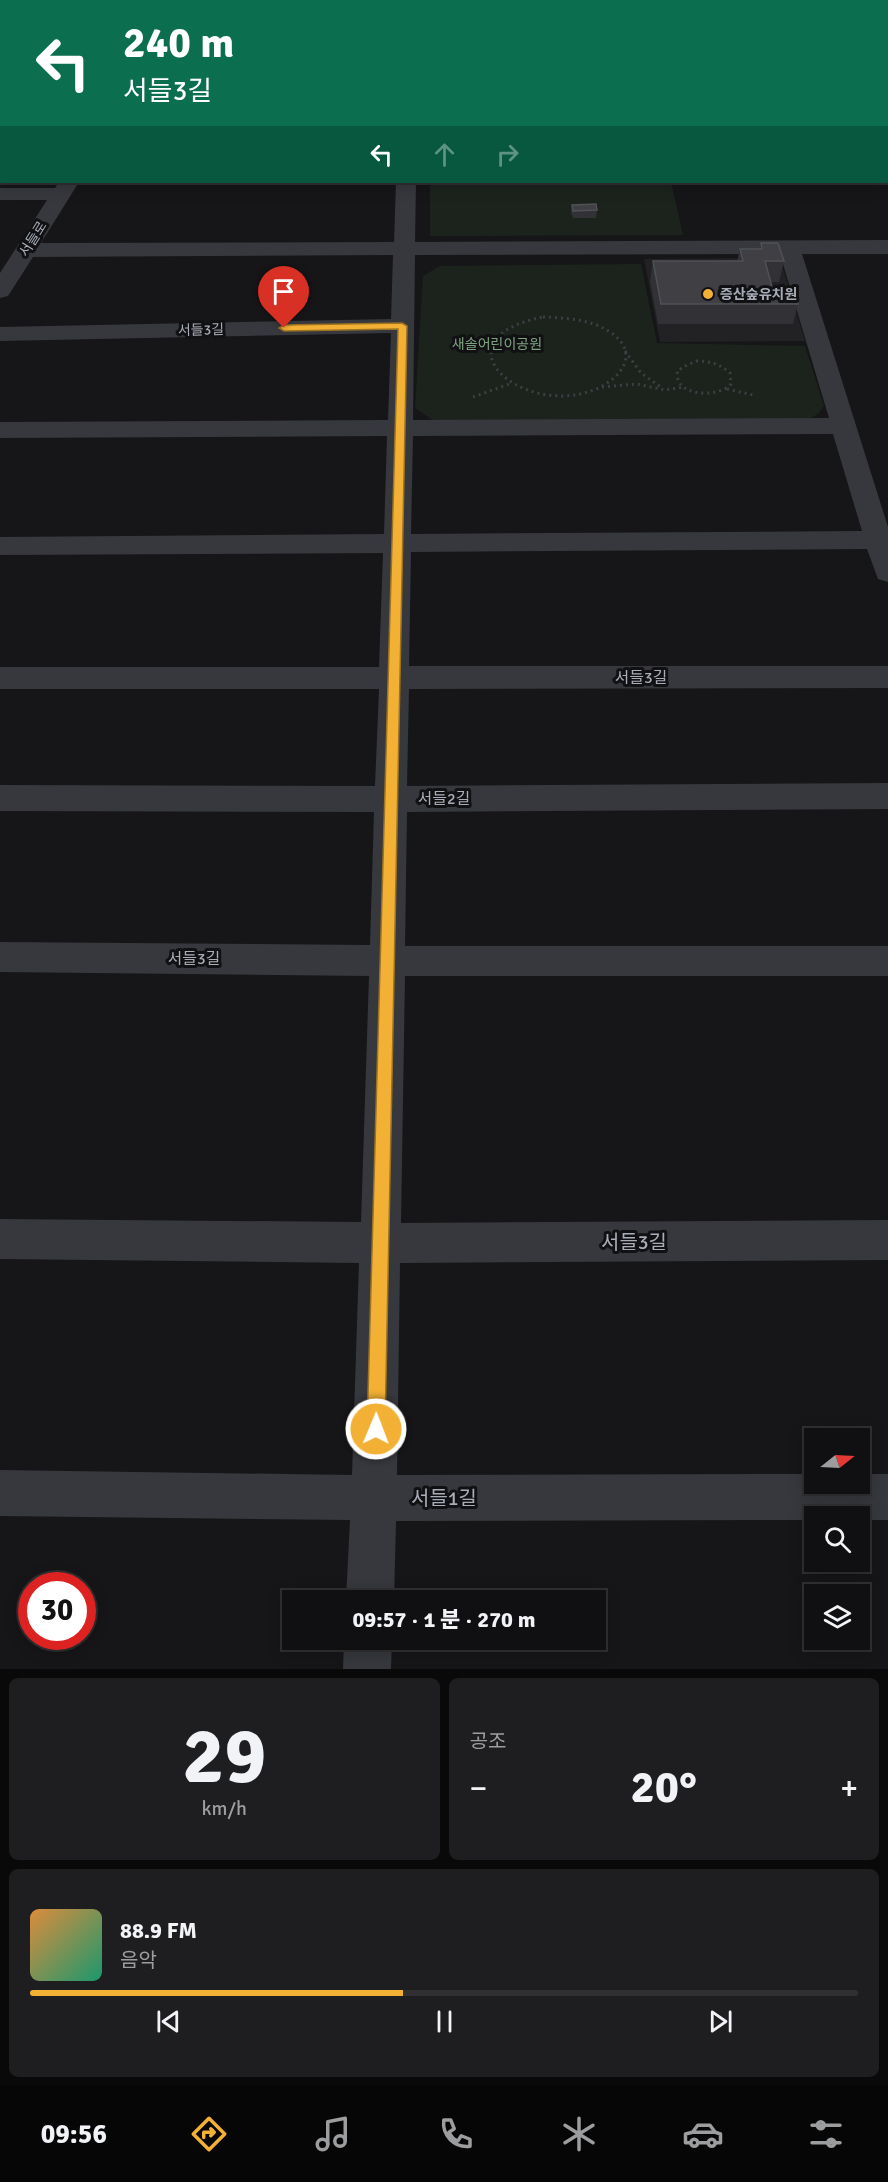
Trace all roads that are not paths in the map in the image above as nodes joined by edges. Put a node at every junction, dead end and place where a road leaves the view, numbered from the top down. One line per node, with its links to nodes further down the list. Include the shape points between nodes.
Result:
1 (406, 183): 4 (street)
2 (65, 188): 3 (street, 서들로); 7 (street, 서들로)
3 (0, 194)
4 (404, 247): 5 (street); 7 (street); 9 (street)
5 (789, 247): 6 (street); 11 (street)
6 (888, 247)
7 (26, 250): 8 (street, 서들로)
8 (2, 286)
9 (402, 326): 10 (street, 서들3길); 13 (street)
10 (0, 334)
11 (843, 426): 13 (street); 14 (street)
12 (0, 430): 13 (street)
13 (400, 430): 15 (street)
14 (879, 540): 15 (street); 17 (street)
15 (397, 543): 16 (street); 20 (street)
16 (0, 546)
17 (888, 572)
18 (888, 677): 20 (street, 서들3길)
19 (0, 678): 20 (street, 서들3길)
20 (394, 679): 23 (street)
21 (888, 796): 23 (street, 서들2길)
22 (0, 798): 23 (street, 서들2길)
23 (391, 800): 25 (street)
24 (0, 957): 25 (street, 서들3길)
25 (387, 961): 26 (street, 서들3길); 29 (street)
26 (888, 961)
27 (0, 1239): 29 (street, 서들3길)
28 (888, 1240): 29 (street, 서들3길)
29 (381, 1243): 32 (street)
30 (0, 1493): 32 (street, 서들1길)
31 (888, 1497): 32 (street, 서들1길)
32 (375, 1498): 33 (street)
33 (370, 1590)
34 (368, 1650): 35 (street)
35 (367, 1669)

